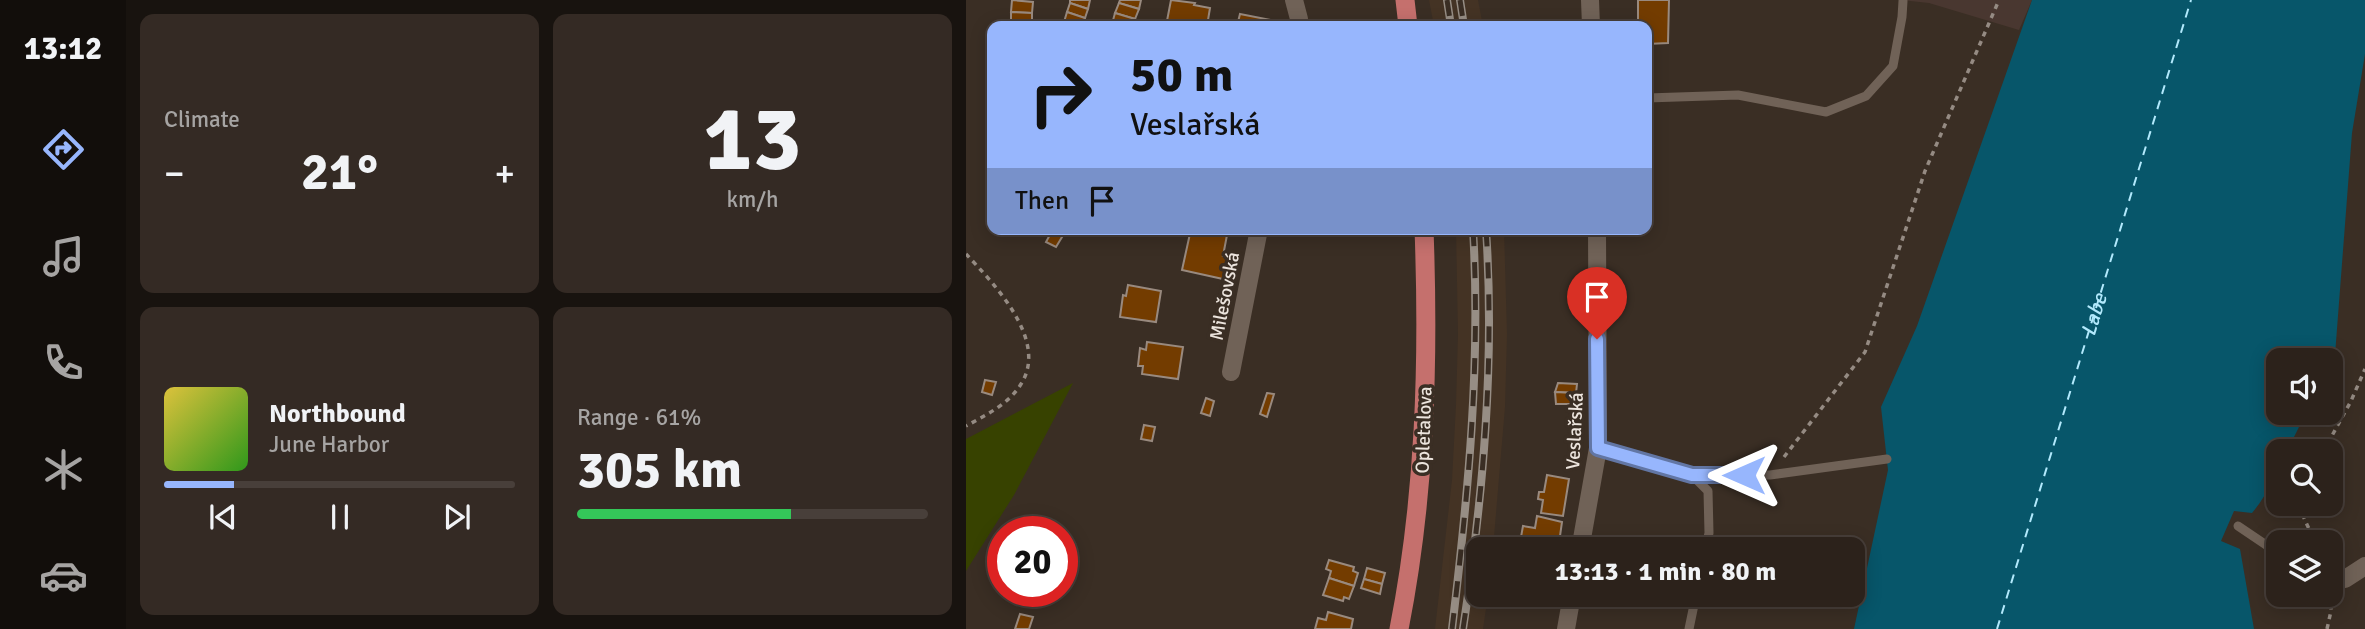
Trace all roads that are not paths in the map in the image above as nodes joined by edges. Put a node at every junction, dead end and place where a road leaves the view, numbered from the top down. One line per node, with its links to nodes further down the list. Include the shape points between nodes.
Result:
1 (1294, 0): 5 (street)
2 (1405, 0): 6 (main road)
3 (1590, 0): 7 (street)
4 (1903, 1): 8 (lane, via 1893,66 1866,96 1826,113 1738,95)
5 (1298, 21)
6 (1407, 21)
7 (1591, 21)
8 (1652, 98)
9 (1258, 235): 12 (street, Milešovská)
10 (1424, 235): 24 (main road, Opletalova, via 1421,475 1411,571)
11 (1597, 235): 13 (street, Veslařská)
12 (1231, 372)
13 (1598, 448): 15 (lane); 17 (street, Veslařská)
14 (1886, 459): 15 (lane, via 1770,475)
15 (1692, 475): 18 (lane, via 1708,491)
16 (2238, 526): 19 (lane)
17 (1582, 537)
18 (1708, 537)
19 (2266, 545)
20 (2365, 566): 21 (street)
21 (2343, 579)
22 (1570, 607): 25 (street)
23 (1694, 607): 26 (lane)
24 (1399, 629)
25 (1566, 629)
26 (1689, 629)

